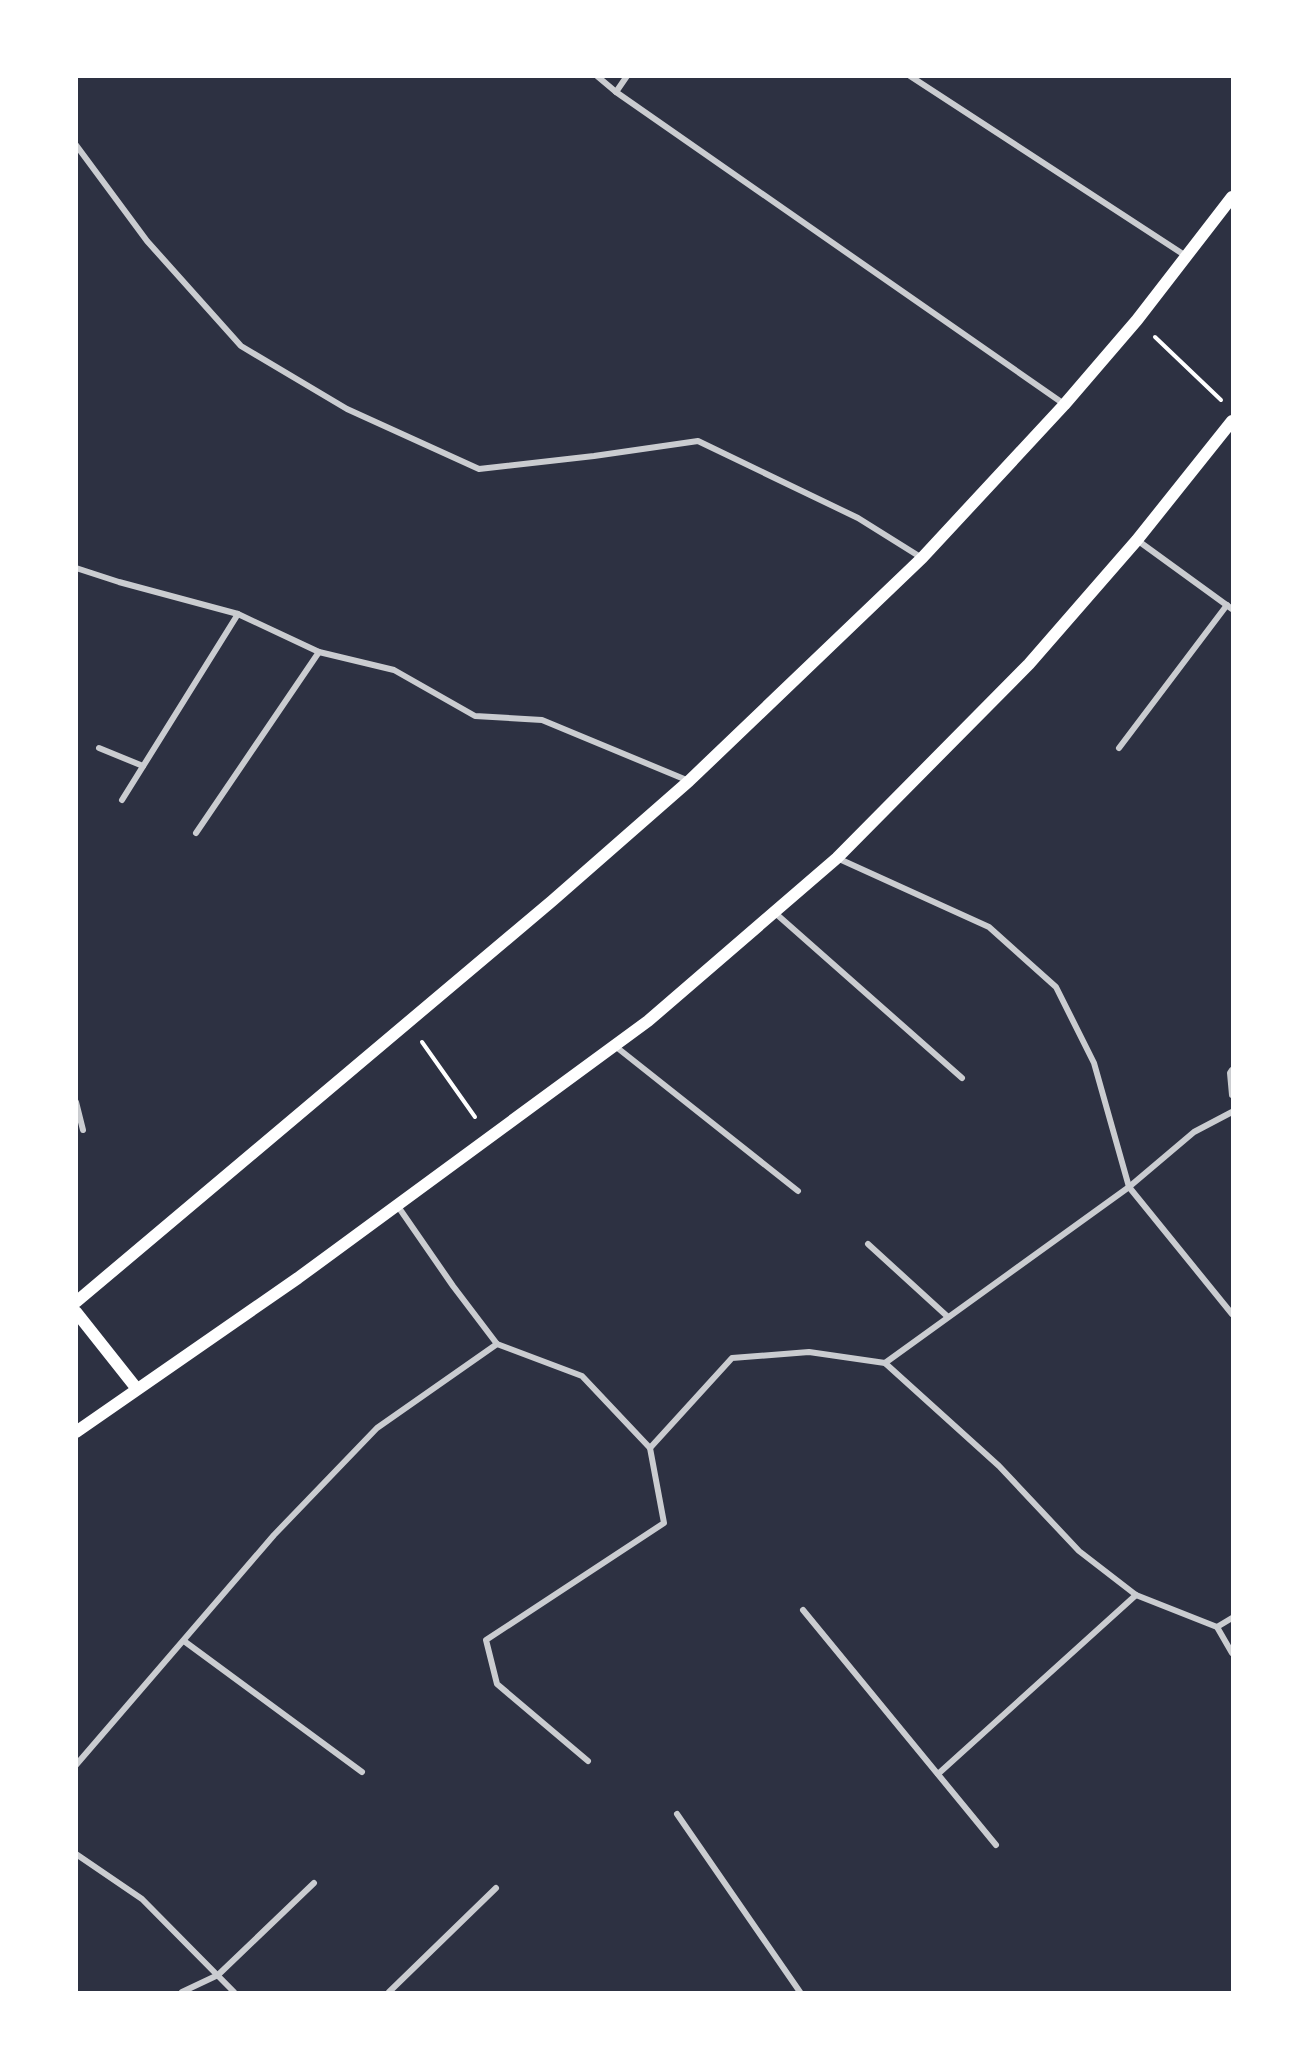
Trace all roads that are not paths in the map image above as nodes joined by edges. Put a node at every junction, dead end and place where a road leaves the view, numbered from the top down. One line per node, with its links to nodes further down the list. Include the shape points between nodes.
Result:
1 (597, 76): 4 (street)
2 (627, 76): 4 (street)
3 (910, 76): 7 (street)
4 (616, 92): 8 (street)
5 (76, 145): 11 (street, via 147,241 241,346 347,409 478,469 698,441 858,518)
6 (1233, 197): 7 (main road)
7 (1186, 256): 8 (main road)
8 (1064, 405): 11 (main road)
9 (1233, 421): 10 (main road)
10 (1137, 540): 13 (street); 22 (main road, via 1029,664)
11 (922, 558): 19 (main road)
12 (76, 568): 14 (street)
13 (1230, 607): 17 (street)
14 (238, 614): 15 (street); 18 (street)
15 (319, 652): 19 (street, via 394,670 474,716 542,720); 21 (street)
16 (99, 748): 18 (street)
17 (1119, 748)
18 (143, 766): 20 (street)
19 (690, 781): 35 (main road)
20 (122, 800)
21 (196, 833)
22 (837, 858): 23 (main road); 31 (street, via 989,927 1056,987 1094,1063)
23 (774, 912): 24 (main road); 26 (street)
24 (615, 1045): 32 (street); 33 (main road)
25 (1233, 1070): 27 (street)
26 (962, 1078)
27 (1233, 1095)
28 (76, 1102): 30 (street)
29 (1233, 1112): 31 (street, via 1194,1132)
30 (83, 1130)
31 (1129, 1187): 37 (street); 38 (street)
32 (798, 1191)
33 (397, 1205): 39 (street); 41 (main road)
34 (868, 1244): 38 (street)
35 (76, 1302)
36 (76, 1312): 41 (main road)
37 (1233, 1314)
38 (948, 1317): 40 (street)
39 (497, 1344): 43 (street, via 582,1376); 48 (street, via 377,1428 274,1535)
40 (885, 1363): 43 (street, via 809,1352 732,1358); 44 (street, via 999,1466 1080,1551)
41 (137, 1389): 42 (main road)
42 (76, 1432)
43 (650, 1448): 50 (street, via 664,1523 486,1640 498,1684)
44 (1136, 1595): 47 (street); 53 (street)
45 (803, 1610): 53 (street)
46 (1233, 1618): 47 (street)
47 (1217, 1627): 49 (street)
48 (184, 1641): 51 (street); 52 (street)
49 (1233, 1653)
50 (588, 1761)
51 (76, 1765)
52 (362, 1772)
53 (938, 1774): 55 (street)
54 (677, 1814): 63 (street)
55 (996, 1845)
56 (76, 1854): 59 (street, via 142,1899)
57 (314, 1883): 59 (street)
58 (496, 1888): 62 (street)
59 (218, 1975): 60 (street); 61 (street)
60 (182, 1992)
61 (234, 1992)
62 (389, 1992)
63 (800, 1992)

